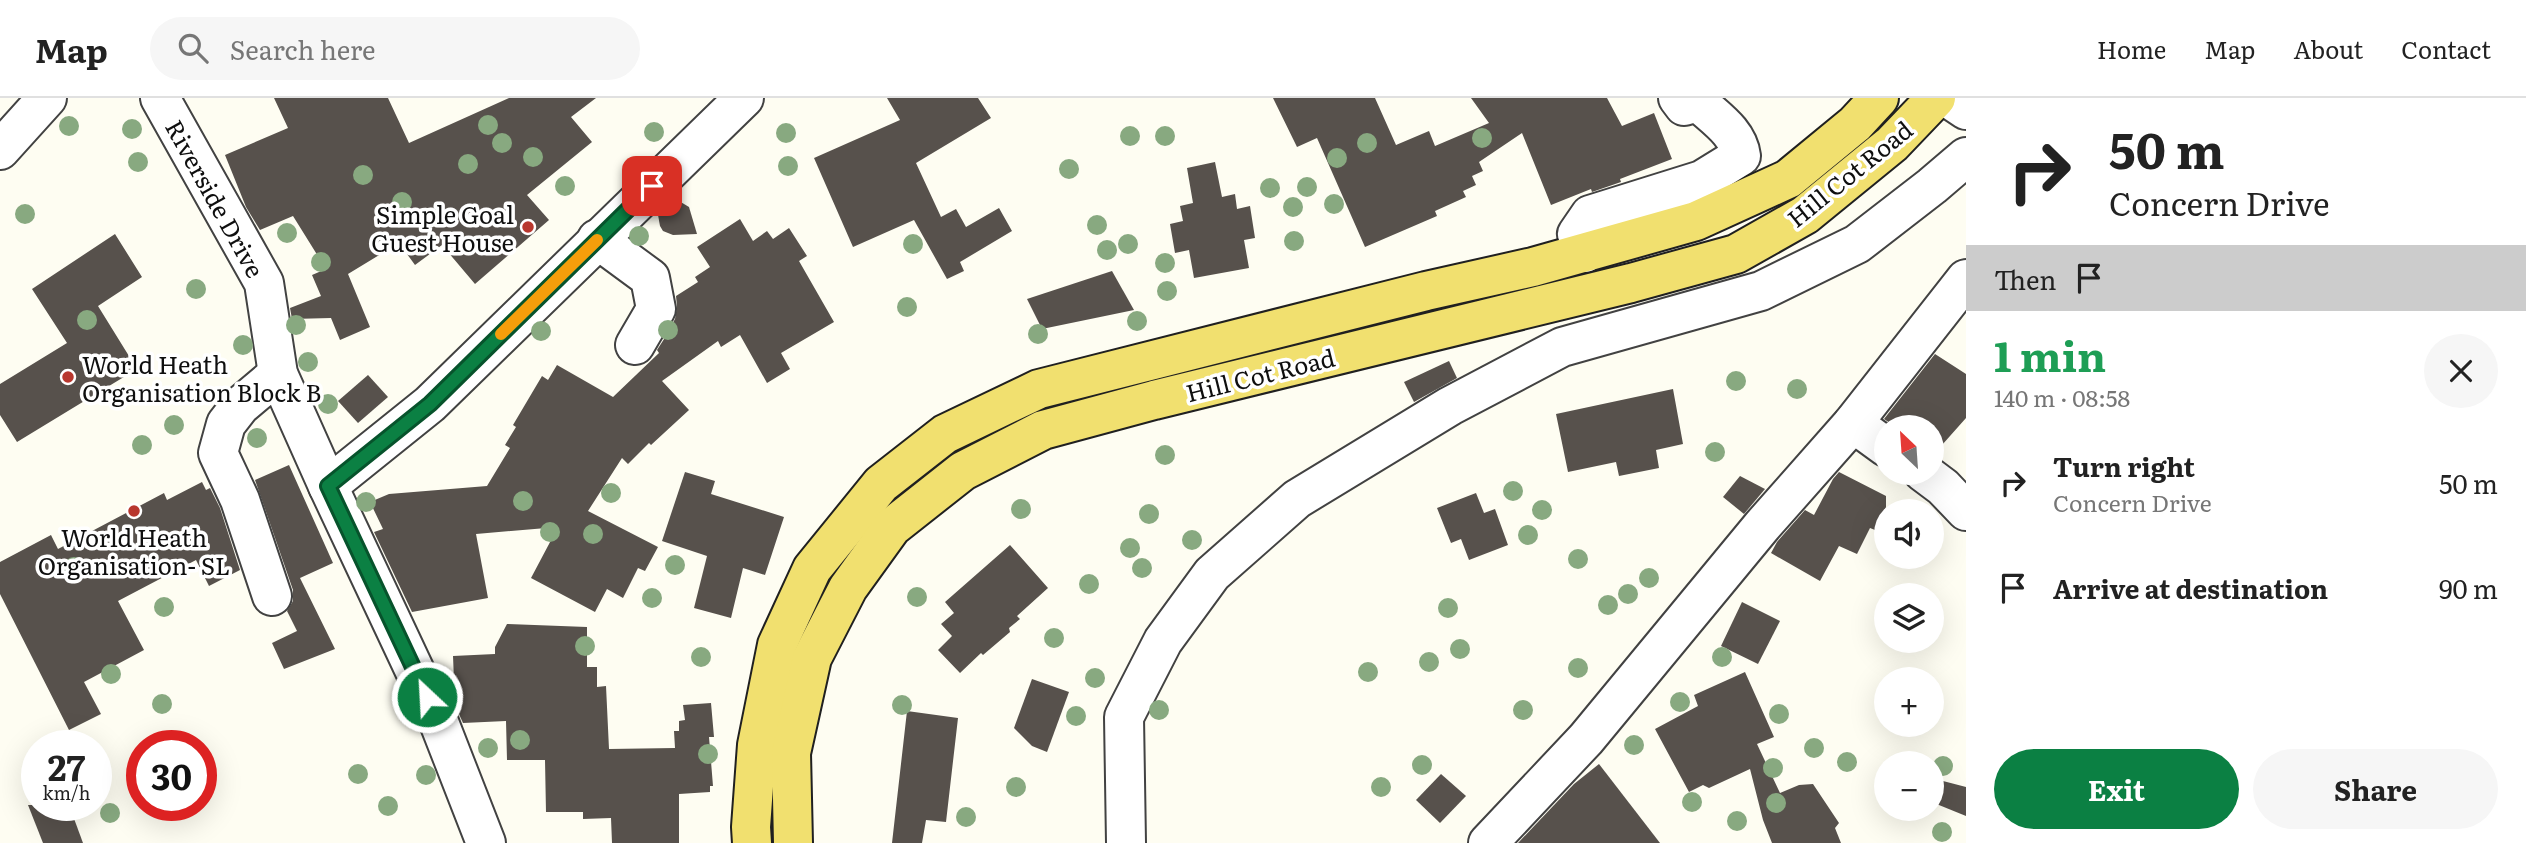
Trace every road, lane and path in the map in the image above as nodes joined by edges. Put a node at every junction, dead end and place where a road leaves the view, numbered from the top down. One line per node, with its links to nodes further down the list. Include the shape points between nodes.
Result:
1 (47, 98): 9 (street)
2 (160, 98): 15 (street, Riverside Drive, via 264,283)
3 (744, 98): 11 (street)
4 (1678, 98): 12 (street, via 1685,106 1698,102 1733,134 1741,156 1702,180 1590,215 1577,233)
5 (1879, 98): 12 (main road, Hill Cot Road, via 1855,124 1788,178 1696,221)
6 (1936, 98): 24 (main road, Hill Cot Road, via 1892,144 1805,215 1736,254 1043,430 963,471 892,527 848,588 812,658 791,753)
7 (1948, 98): 8 (street)
8 (1966, 110)
9 (0, 150)
10 (1966, 157): 25 (street, via 1857,244 1761,291 1562,347 1440,412 1297,499 1212,574 1163,641 1124,717)
11 (597, 239): 14 (street, via 650,278 656,309); 19 (street, via 430,404)
12 (1584, 253): 23 (main road, Hill Cot Road, via 1039,389 945,434 881,484 812,569 777,645 757,745)
13 (1966, 279): 16 (street)
14 (635, 345)
15 (278, 374): 19 (street, Riverside Drive); 21 (street, via 226,424 218,453 240,500)
16 (1853, 423): 17 (street); 26 (street, via 1586,739)
17 (1874, 438)
18 (1941, 485): 20 (street)
19 (328, 486): 22 (street, Riverside Drive, via 438,720)
20 (1966, 511)
21 (272, 596)
22 (486, 843)
23 (752, 843)
24 (793, 843)
25 (1126, 843)
26 (1488, 843)

